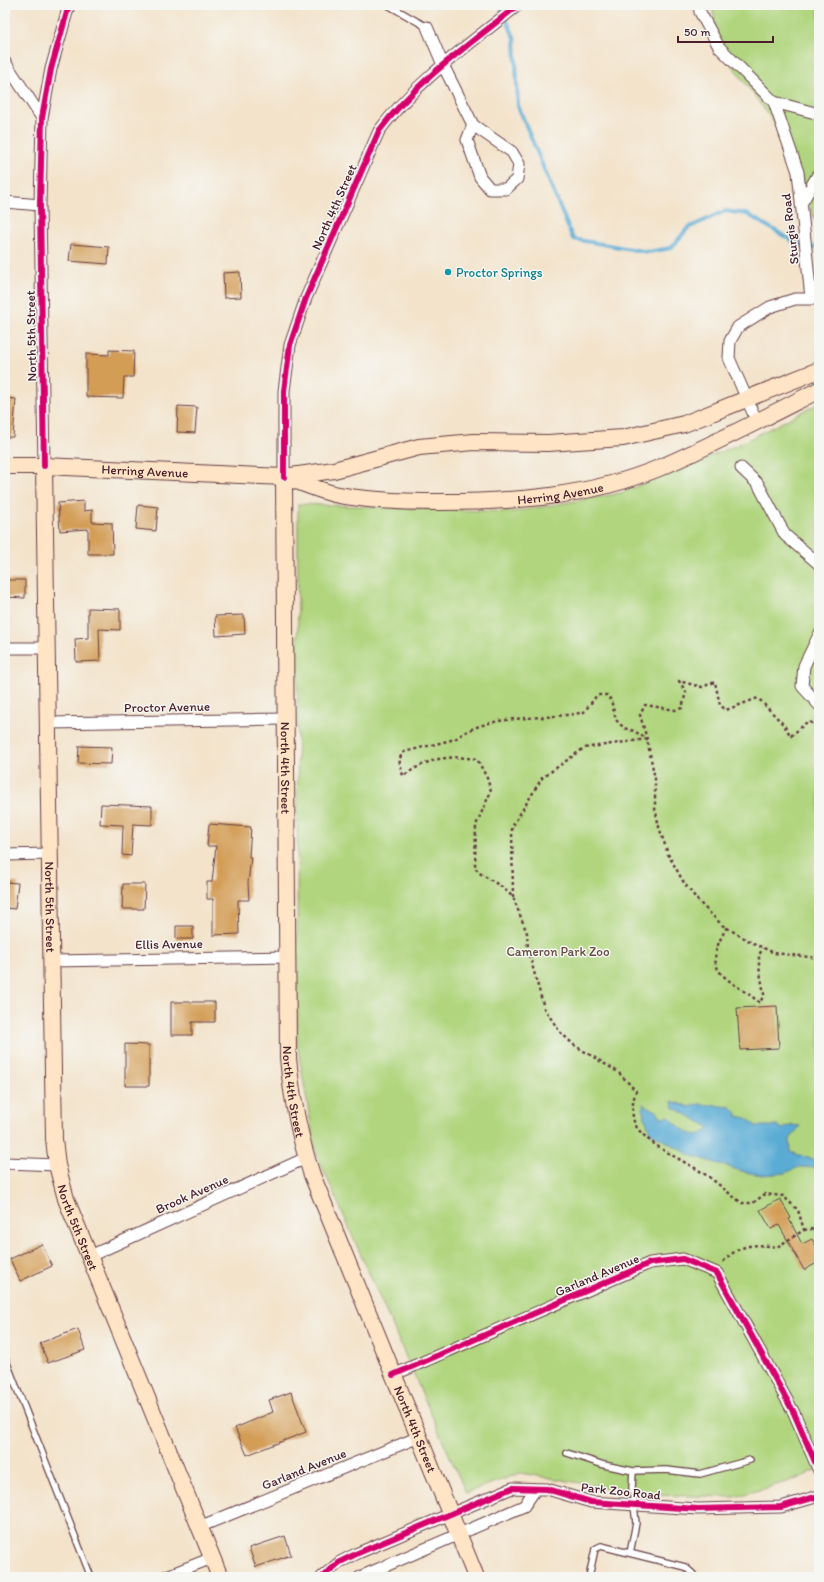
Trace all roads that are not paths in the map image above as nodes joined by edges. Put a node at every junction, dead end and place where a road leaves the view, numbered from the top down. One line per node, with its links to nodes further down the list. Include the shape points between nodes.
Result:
1 (69, 5): 10 (street, North 5th Street)
2 (388, 5): 5 (lane)
3 (518, 5): 7 (street, North 4th Street)
4 (699, 5): 8 (street, Sturgis Road, via 700,12 719,47)
5 (427, 27): 7 (street)
6 (5, 62): 10 (street)
7 (443, 65): 11 (street); 24 (street, North 4th Street, via 393,112 379,132 306,298 290,345 284,391)
8 (774, 102): 9 (street); 14 (street, Sturgis Road, via 798,172)
9 (819, 114)
10 (42, 118): 15 (street, North 5th Street)
11 (473, 125): 11 (street, via 467,140 480,176 490,190 506,190 517,179 519,164 512,152)
12 (819, 173): 14 (street)
13 (5, 202): 15 (street)
14 (801, 204): 16 (street, Sturgis Road)
15 (40, 205): 22 (street, North 5th Street)
16 (815, 299): 19 (street, Sturgis Road, via 795,299 770,307 738,327 730,341 729,358)
17 (819, 370): 19 (main road, Herring Avenue)
18 (819, 390): 20 (main road, Herring Avenue)
19 (746, 399): 20 (street, Sturgis Road); 24 (main road, Herring Avenue, via 684,424 623,438 548,443 474,442 419,447 334,470)
20 (757, 422): 24 (main road, Herring Avenue, via 658,468 614,483 533,499 491,502 404,502 334,494)
21 (5, 466): 22 (main road, Herring Avenue)
22 (44, 466): 24 (main road, Herring Avenue); 28 (main road, North 5th Street)
23 (741, 468): 25 (street, via 758,484 785,535)
24 (284, 477): 30 (main road, North 4th Street)
25 (819, 564)
26 (819, 635): 29 (street, via 804,666 802,686)
27 (5, 648): 28 (street)
28 (47, 648): 31 (main road, North 5th Street)
29 (819, 705)
30 (286, 719): 31 (street, Proctor Avenue); 34 (main road, North 4th Street)
31 (48, 723): 32 (main road, North 5th Street)
32 (50, 854): 33 (street); 35 (main road, North 5th Street)
33 (5, 855)
34 (287, 957): 35 (street, Ellis Avenue); 36 (main road, North 4th Street, via 288,1058 292,1098)
35 (52, 961): 38 (main road, North 5th Street, via 54,1139)
36 (306, 1158): 39 (street, Brook Avenue); 41 (main road, North 4th Street)
37 (5, 1164): 38 (street)
38 (57, 1165): 39 (main road, North 5th Street, via 66,1199)
39 (90, 1256): 51 (main road, North 5th Street)
40 (5, 1358): 55 (lane)
41 (394, 1375): 42 (main road, North 4th Street); 45 (street, Garland Avenue, via 650,1263 683,1259 717,1273 794,1413)
42 (419, 1437): 50 (main road, North 4th Street); 51 (street, Garland Avenue)
43 (567, 1454): 46 (lane)
44 (750, 1460): 46 (lane, via 700,1474 666,1470)
45 (819, 1470)
46 (633, 1471): 49 (lane)
47 (535, 1490): 49 (street, Park Zoo Road, via 547,1489 591,1502); 50 (street, Park Zoo Road, via 512,1488); 52 (street, via 524,1506)
48 (819, 1496): 49 (street, Park Zoo Road, via 781,1507 698,1509)
49 (635, 1505): 53 (lane, via 636,1523)
50 (450, 1514): 52 (main road, North 4th Street); 58 (street, Park Zoo Road, via 358,1553 340,1562)
51 (199, 1527): 54 (main road, North 5th Street)
52 (459, 1534): 59 (street); 60 (main road, North 4th Street)
53 (630, 1553): 61 (lane, via 601,1546 595,1549); 62 (lane, via 685,1567)
54 (212, 1558): 56 (street); 57 (main road, North 5th Street)
55 (91, 1577)
56 (164, 1577)
57 (220, 1577)
58 (322, 1577)
59 (360, 1577)
60 (476, 1577)
61 (589, 1577)
62 (693, 1577)

